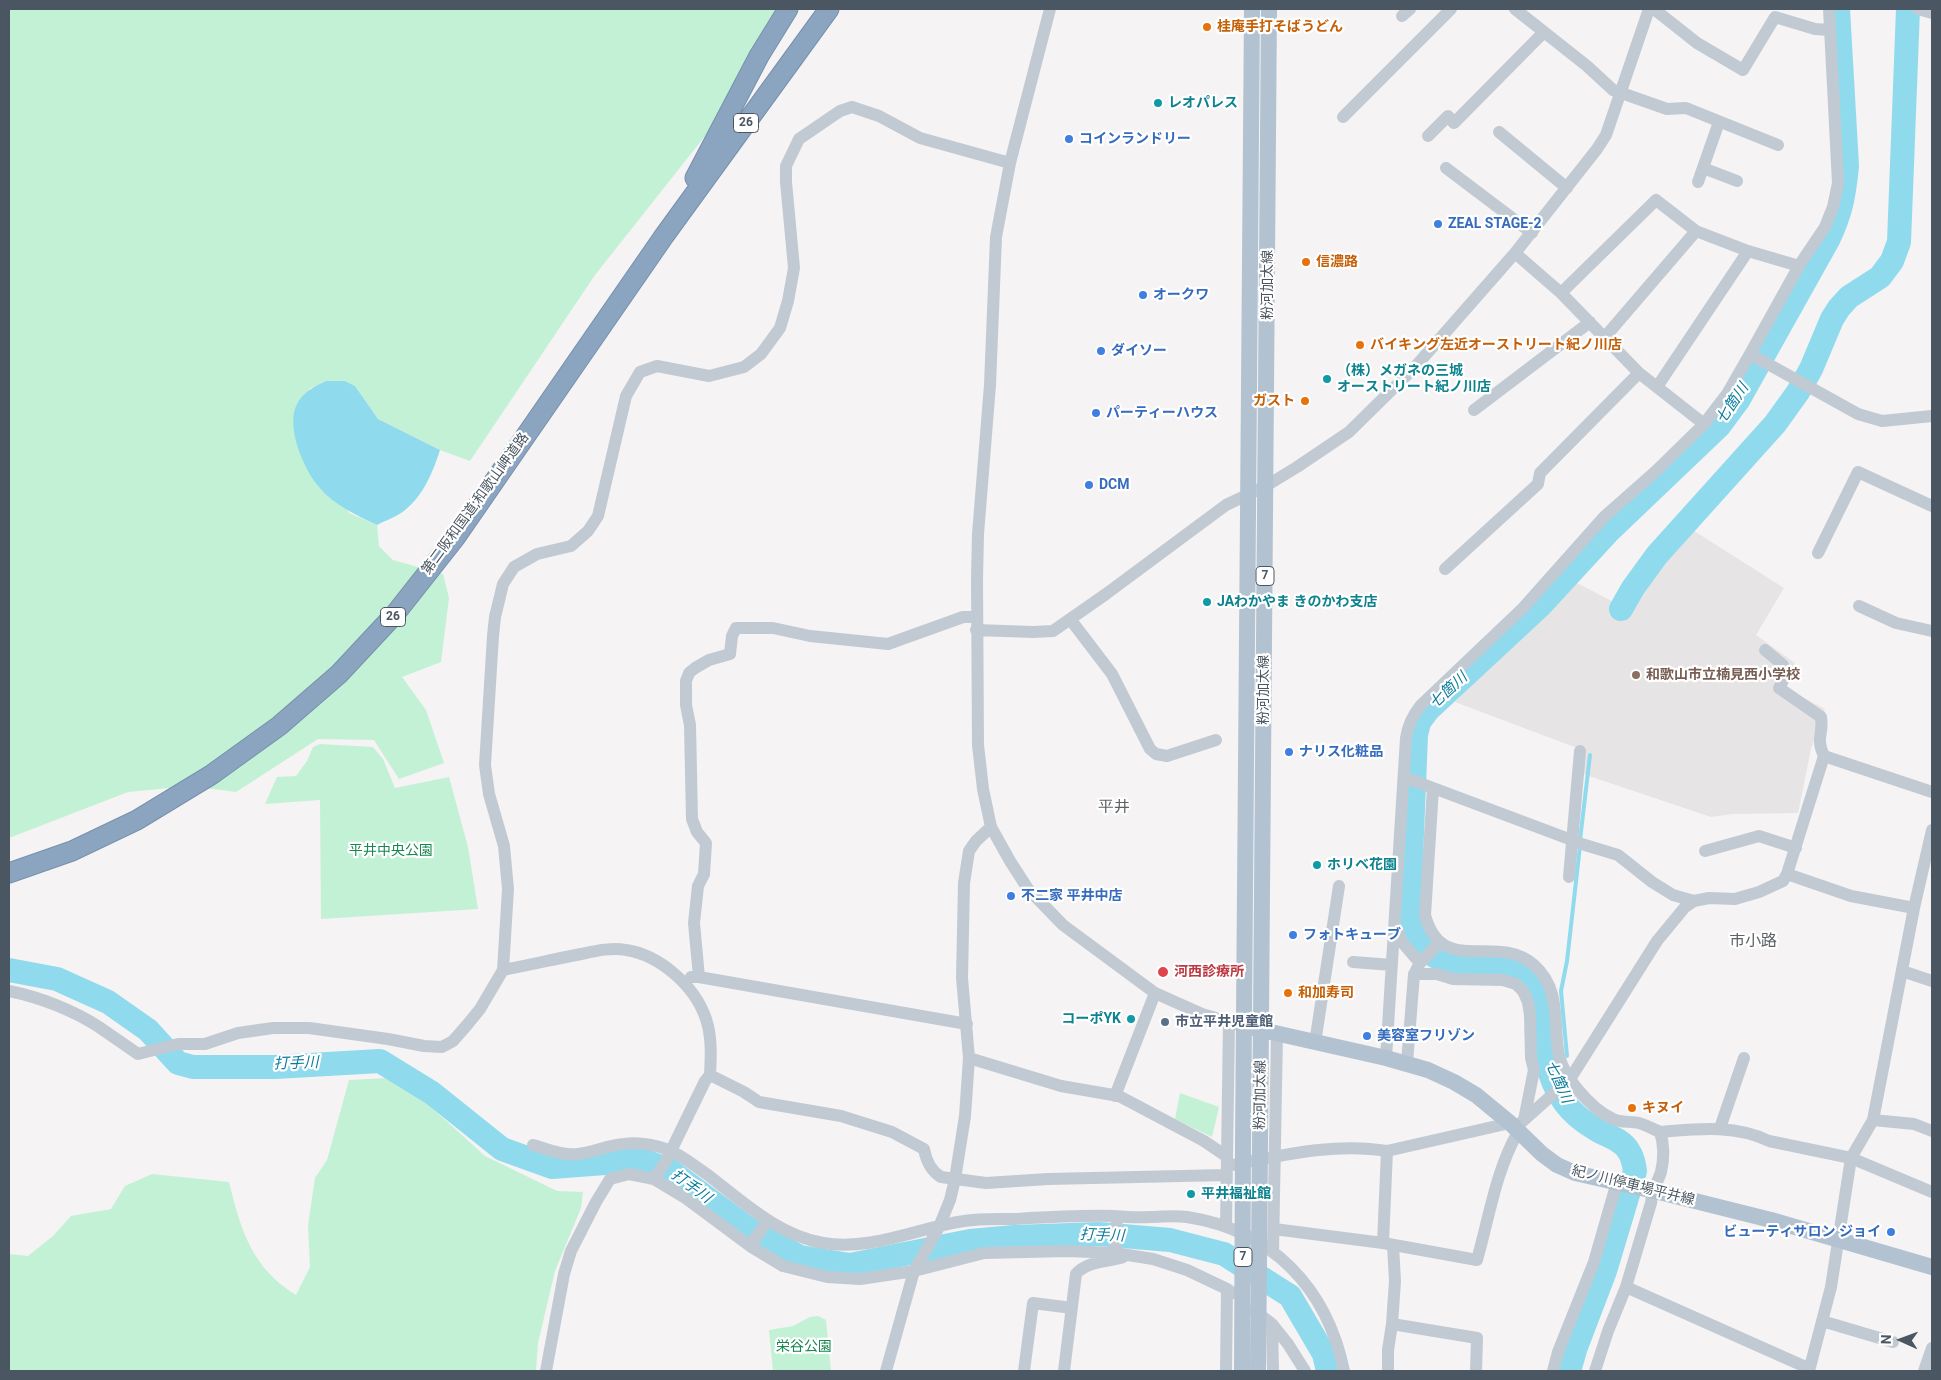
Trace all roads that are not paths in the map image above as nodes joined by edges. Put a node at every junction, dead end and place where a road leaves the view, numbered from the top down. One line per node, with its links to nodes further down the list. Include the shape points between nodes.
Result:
1 (788, 9): 29 (highway, via 759,56)
2 (829, 9): 29 (highway, 第二阪和国道;和歌山岬道路 / 26)
3 (1050, 9): 21 (street)
4 (1252, 9): 43 (main road, 粉河加太線 / 7)
5 (1270, 9): 42 (main road, 粉河加太線 / 7)
6 (1451, 9): 16 (street)
7 (1649, 9): 15 (street)
8 (1654, 9): 13 (street, via 1697,43 1743,70 1775,17)
9 (1829, 9): 13 (street)
10 (1918, 9): 12 (street)
11 (1521, 10): 14 (street)
12 (1932, 13)
13 (1830, 30): 32 (street, via 1838,183 1825,227)
14 (1544, 32): 15 (street, via 1613,90); 19 (street, via 1454,123 1448,116)
15 (1621, 93): 17 (street, via 1667,109 1686,108); 26 (street, via 1606,135)
16 (1343, 117)
17 (1720, 122): 20 (street); 23 (street)
18 (1499, 132): 26 (street)
19 (1428, 136)
20 (1778, 145)
21 (1010, 163): 48 (street, via 996,237); 75 (street, via 920,138 879,116 852,107 840,111 799,139 786,166 794,268 780,328 761,354 734,371 709,376 657,366 640,372 626,396 598,516 588,531 570,546 537,554 514,568 503,584 493,636 485,765 489,794 504,846 508,889)
22 (1446, 168): 28 (street)
23 (1703, 168): 24 (street); 25 (street)
24 (1737, 181)
25 (1698, 182)
26 (1567, 188): 28 (street)
27 (1696, 231): 30 (street); 33 (street, via 1656,200); 35 (street)
28 (1532, 233): 31 (street)
29 (664, 236): 64 (highway, 第二阪和国道;和歌山岬道路 / 26, via 454,538 395,614 339,674 278,726 211,775 136,820 72,851)
30 (1748, 251): 32 (street); 38 (street)
31 (1515, 253): 33 (street); 42 (street, via 1415,368 1349,432)
32 (1799, 266): 36 (street)
33 (1561, 293): 34 (street)
34 (1590, 322): 35 (street); 39 (street)
35 (1605, 337): 37 (street)
36 (1756, 357): 40 (street, via 1858,414 1882,421); 41 (street)
37 (1639, 373): 38 (street); 46 (street, via 1540,473 1538,484)
38 (1657, 387): 41 (street)
39 (1474, 410)
40 (1932, 416)
41 (1704, 424): 56 (street, via 1604,517 1523,608 1421,705 1408,728)
42 (1266, 486): 43 (street); 84 (main road, 粉河加太線 / 7)
43 (1248, 495): 49 (street, via 1226,505); 83 (main road, 粉河加太線 / 7)
44 (1932, 506): 45 (street, via 1858,472)
45 (1818, 553)
46 (1444, 569)
47 (1859, 606): 51 (street, via 1896,622)
48 (976, 617): 50 (street); 78 (street, via 963,616 888,644 810,636 772,628 736,628 730,654 709,660 690,673 686,681 686,705 690,725 692,819 706,843 704,874 698,886 694,923)
49 (1070, 619): 50 (street, via 1053,631); 53 (street, via 1112,674 1150,749 1156,754 1167,756)
50 (976, 630): 59 (street, via 978,745)
51 (1932, 631)
52 (1765, 650): 55 (street, via 1783,664 1786,677 1779,688 1821,717 1818,744)
53 (1216, 740)
54 (1580, 751): 61 (street)
55 (1824, 756): 58 (street); 62 (street)
56 (1407, 778): 57 (street); 70 (street)
57 (1427, 786): 61 (street); 71 (street, via 1425,915)
58 (1932, 792)
59 (991, 827): 81 (street, via 1028,889 1063,925); 82 (street, via 969,851 964,883 962,978)
60 (1932, 830): 69 (street)
61 (1577, 843): 66 (street); 68 (street, via 1618,855 1673,895)
62 (1796, 848): 63 (street, via 1759,836); 65 (street)
63 (1705, 852)
64 (9, 874)
65 (1787, 874): 68 (street, via 1783,880 1743,897); 69 (street, via 1851,896)
66 (1569, 877)
67 (1339, 886): 85 (street)
68 (1694, 901): 91 (street, via 1685,907 1657,941)
69 (1914, 908): 76 (street)
70 (1395, 919): 73 (street); 74 (street, via 1402,942)
71 (1437, 944): 74 (street); 91 (street, via 1464,951 1511,952 1536,967 1552,992 1558,1052)
72 (1353, 962): 73 (street)
73 (1392, 965): 87 (street)
74 (1419, 966): 89 (street); 94 (street, via 1453,979 1503,980 1516,984 1523,991 1530,1015 1534,1070)
75 (503, 970): 77 (street, via 602,950 626,950 660,961); 80 (street, via 480,1009 453,1041 442,1047 309,1028 272,1028 238,1033 205,1044 178,1044 138,1054 80,1017)
76 (1902, 971): 79 (street); 93 (street)
77 (679, 977): 78 (street); 90 (street, via 706,1019 711,1045)
78 (699, 977): 82 (street)
79 (1932, 981)
80 (9, 991)
81 (1155, 993): 83 (street, via 1202,1014); 92 (street)
82 (967, 1024): 86 (street)
83 (1236, 1024): 84 (main road, 紀ノ川停車場平井線); 103 (street); 136 (main road, 粉河加太線 / 7, bridge, via 1243,1143)
84 (1270, 1033): 85 (main road, 紀ノ川停車場平井線); 101 (street); 137 (main road, 粉河加太線 / 7, bridge, via 1260,1144)
85 (1315, 1043): 87 (main road, 紀ノ川停車場平井線)
86 (969, 1058): 92 (street, via 1061,1086); 105 (street, via 965,1116)
87 (1386, 1058): 89 (main road, 紀ノ川停車場平井線)
88 (1744, 1058): 95 (street)
89 (1407, 1063): 94 (main road, 紀ノ川停車場平井線, via 1454,1082)
90 (710, 1076): 100 (street); 105 (street, via 759,1102 841,1116 892,1132 924,1149 935,1174)
91 (1569, 1081): 94 (street); 97 (street, via 1592,1106 1614,1120 1639,1123)
92 (1115, 1096): 103 (street, via 1204,1141)
93 (1873, 1120): 96 (street, via 1914,1124); 102 (street)
94 (1517, 1126): 99 (street); 106 (main road, 紀ノ川停車場平井線, via 1542,1154 1557,1165 1575,1173); 116 (street, via 1477,1260)
95 (1720, 1128): 97 (street); 102 (street)
96 (1932, 1131)
97 (1660, 1132): 107 (street, via 1664,1144 1661,1172)
98 (533, 1145): 100 (street, via 577,1155 624,1144 650,1145)
99 (1387, 1151): 101 (street, via 1311,1150); 116 (street)
100 (668, 1156): 104 (street); 110 (street, via 692,1164)
101 (1276, 1156): 103 (street); 113 (street)
102 (1850, 1158): 108 (street); 114 (street)
103 (1226, 1166): 105 (street, via 1048,1179); 111 (street)
104 (656, 1177): 115 (street); 131 (street, via 628,1174 610,1179 596,1202 571,1251 564,1274)
105 (955, 1180): 112 (street)
106 (1620, 1183): 107 (main road, 紀ノ川停車場平井線); 143 (street)
107 (1648, 1189): 114 (main road, 紀ノ川停車場平井線); 122 (street, via 1651,1203)
108 (1932, 1192)
109 (1116, 1220): 111 (street, via 1167,1215); 112 (street, via 1090,1215 965,1220); 117 (street)
110 (765, 1224): 112 (street, via 824,1243 858,1245); 115 (street)
111 (1226, 1226): 118 (street)
112 (938, 1229): 120 (street)
113 (1274, 1229): 116 (street); 118 (street)
114 (1838, 1240): 121 (main road, 紀ノ川停車場平井線); 125 (street)
115 (751, 1244): 120 (street, via 783,1266 827,1277 860,1279)
116 (1388, 1244): 127 (street, via 1395,1281)
117 (1115, 1249): 119 (street); 120 (street, via 984,1253)
118 (1273, 1251): 140 (street, via 1297,1272 1326,1314)
119 (1128, 1255): 123 (street, via 1187,1270); 124 (street, via 1079,1269)
120 (916, 1266): 132 (street)
121 (1932, 1267)
122 (1626, 1287): 130 (street); 144 (street)
123 (1227, 1289): 126 (street); 135 (street)
124 (1072, 1308): 133 (street, via 1033,1303); 134 (street)
125 (1822, 1321): 128 (street); 130 (street)
126 (1272, 1324): 138 (street); 139 (street)
127 (1392, 1324): 141 (street); 142 (street, via 1477,1338)
128 (1892, 1342)
129 (1932, 1348): 145 (street)
130 (1808, 1370)
131 (546, 1371)
132 (886, 1371)
133 (1024, 1371)
134 (1064, 1371)
135 (1226, 1371)
136 (1242, 1371)
137 (1258, 1371)
138 (1272, 1371)
139 (1305, 1371)
140 (1344, 1371)
141 (1388, 1371)
142 (1476, 1371)
143 (1553, 1371)
144 (1595, 1371)
145 (1924, 1371)

